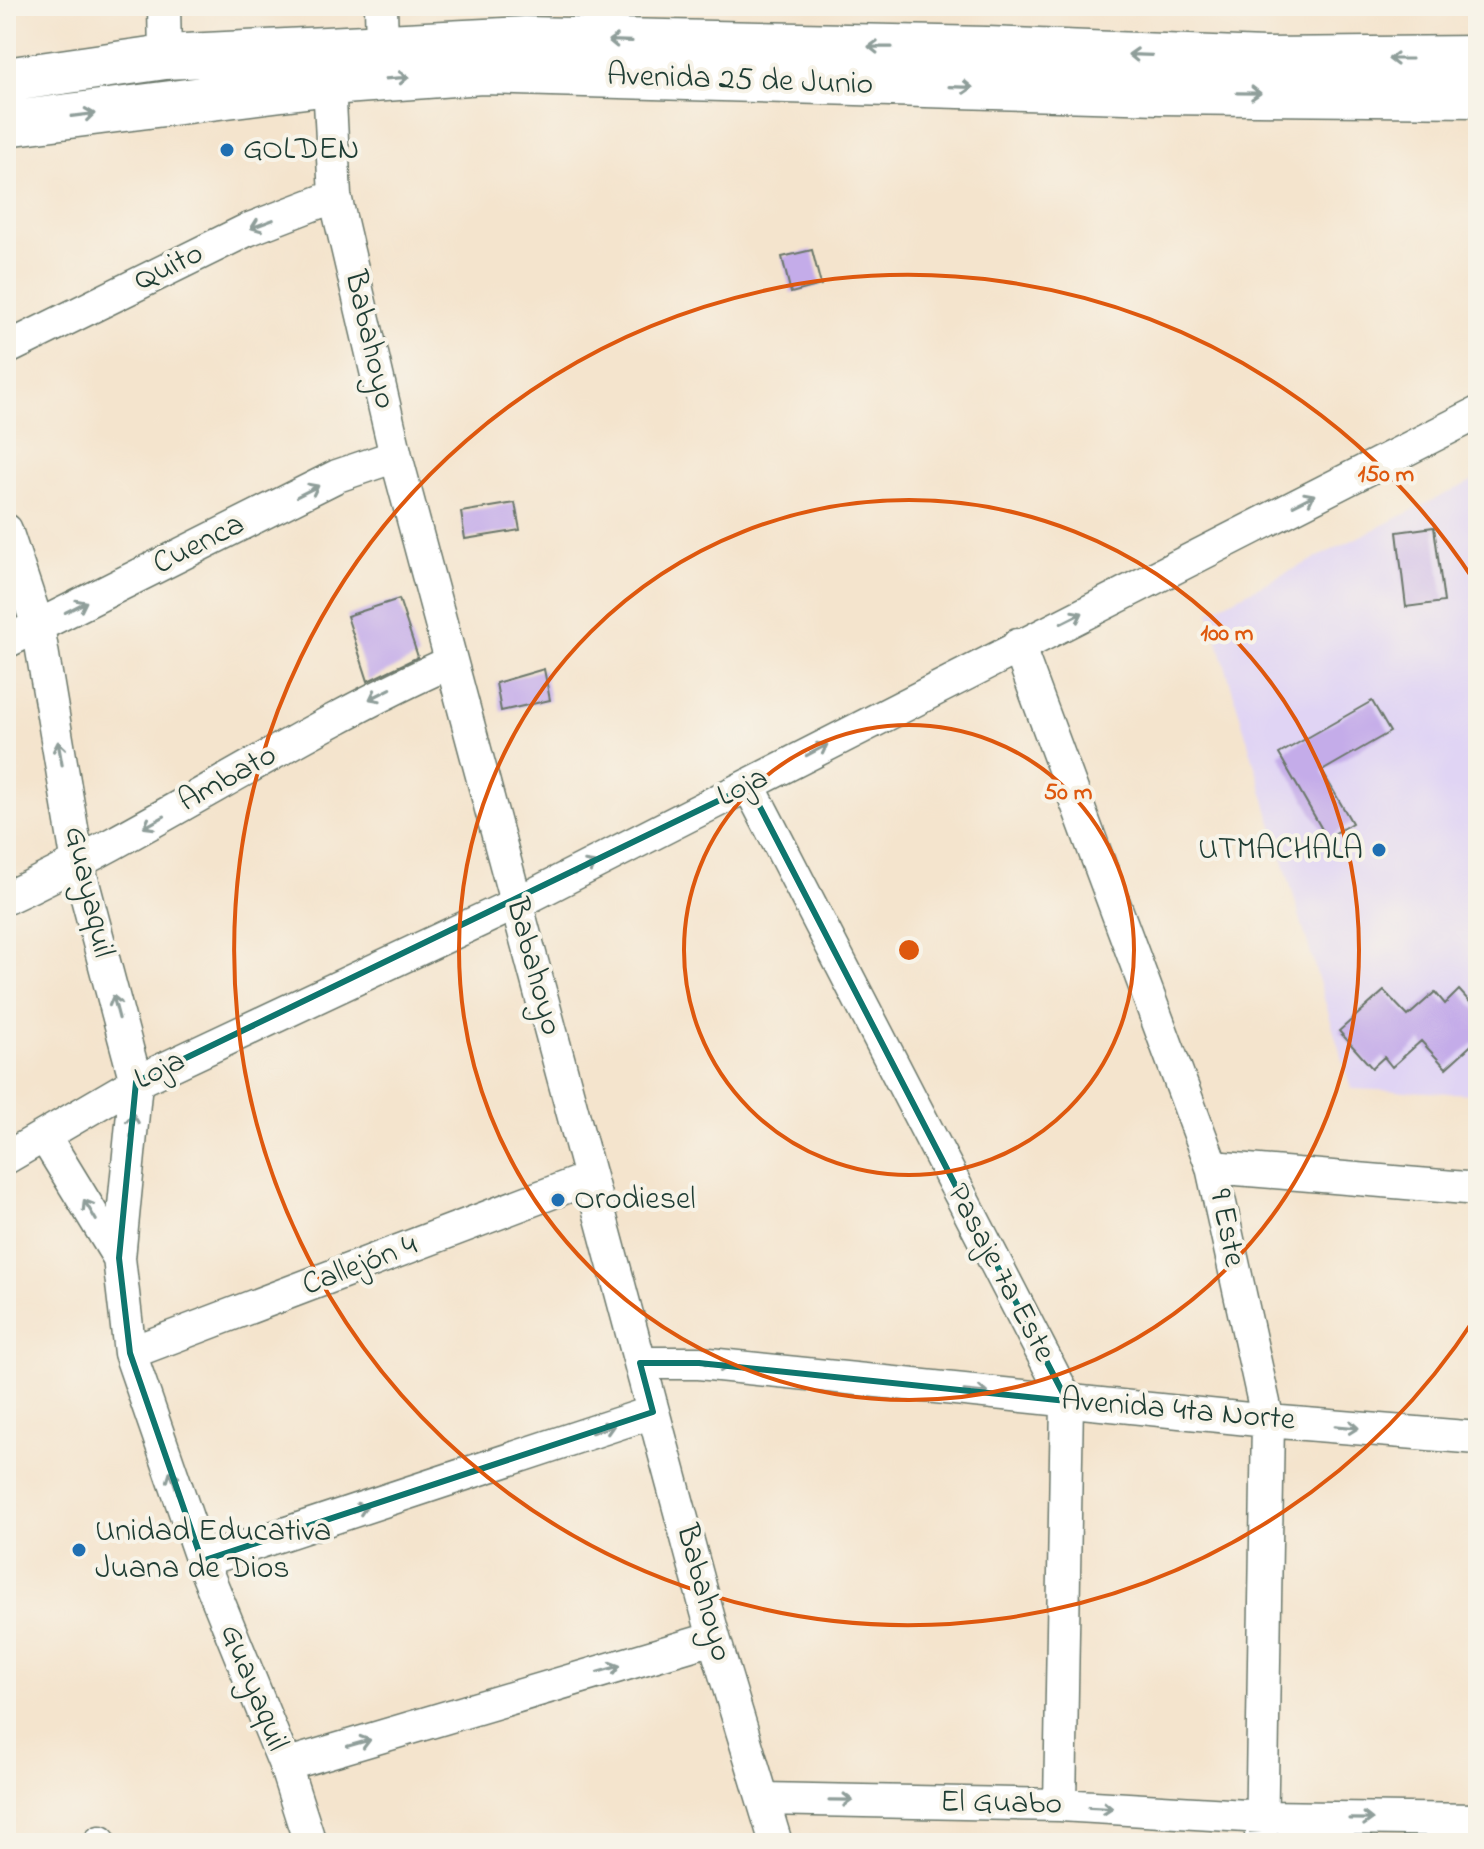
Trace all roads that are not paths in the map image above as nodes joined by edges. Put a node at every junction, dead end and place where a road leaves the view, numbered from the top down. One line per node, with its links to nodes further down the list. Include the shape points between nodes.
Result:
1 (164, 6): 3 (street)
2 (382, 26): 3 (main road, Avenida 25 de Junio); 4 (main road, Avenida 25 de Junio, one-way to 2, via 1264,60 525,39)
3 (165, 57): 5 (main road, Avenida 25 de Junio)
4 (1478, 58)
5 (6, 80)
6 (329, 83): 7 (main road, Avenida 25 de Junio, one-way to 7, via 482,72 1160,92); 8 (main road, Avenida 25 de Junio, one-way to 6); 9 (street, Babahoyo)
7 (1478, 95)
8 (6, 124)
9 (335, 196): 10 (street, Quito, one-way to 10, via 247,230); 12 (street, Babahoyo)
10 (6, 349)
11 (1478, 413): 16 (street, Loja, one-way to 11)
12 (396, 456): 14 (street, Cuenca, one-way to 12, via 337,476); 17 (street, Babahoyo)
13 (6, 530): 14 (street, Guayaquil)
14 (38, 626): 15 (street, Cuenca); 19 (street, Guayaquil, one-way to 14)
15 (6, 642)
16 (1018, 645): 18 (street, Loja, one-way to 16); 25 (street, 9 Este)
17 (451, 662): 19 (street, Ambato, one-way to 19, via 383,692); 21 (street, Babahoyo)
18 (749, 786): 21 (street, Loja, one-way to 18); 31 (street, Pasaje 7a Este)
19 (78, 864): 20 (street, Ambato); 22 (street, Guayaquil, one-way to 19)
20 (6, 898)
21 (515, 904): 22 (street, Loja); 26 (street, Babahoyo)
22 (136, 1082): 23 (street, Loja); 28 (street, Guayaquil, one-way to 22)
23 (45, 1137): 24 (street, Loja); 28 (street, Guayaquil, one-way to 23)
24 (6, 1158)
25 (1212, 1167): 27 (street); 33 (street, 9 Este)
26 (590, 1178): 29 (street, Callejón 4); 30 (street, Babahoyo)
27 (1478, 1189)
28 (119, 1258): 29 (street, Guayaquil)
29 (130, 1353): 35 (street, Guayaquil, one-way to 29)
30 (640, 1363): 31 (street, Avenida 4ta Norte, one-way to 31, via 699,1363); 32 (street, Babahoyo)
31 (1067, 1401): 33 (street, Avenida 4ta Norte); 39 (street, Pasaje 7a Este)
32 (653, 1412): 35 (street, one-way to 32); 36 (street, Babahoyo)
33 (1268, 1421): 34 (street, Avenida 4ta Norte, one-way to 34); 41 (street, 9 Este)
34 (1478, 1438)
35 (202, 1561): 37 (street, Guayaquil)
36 (714, 1638): 37 (street, one-way to 36); 38 (street, Babahoyo)
37 (285, 1765): 42 (street, Guayaquil)
38 (763, 1799): 39 (street, El Guabo, one-way to 39); 43 (street, Babahoyo)
39 (1060, 1805): 41 (street, El Guabo, one-way to 41)
40 (1478, 1820): 41 (street, El Guabo, one-way to 40)
41 (1262, 1830)
42 (310, 1843)
43 (776, 1843)

